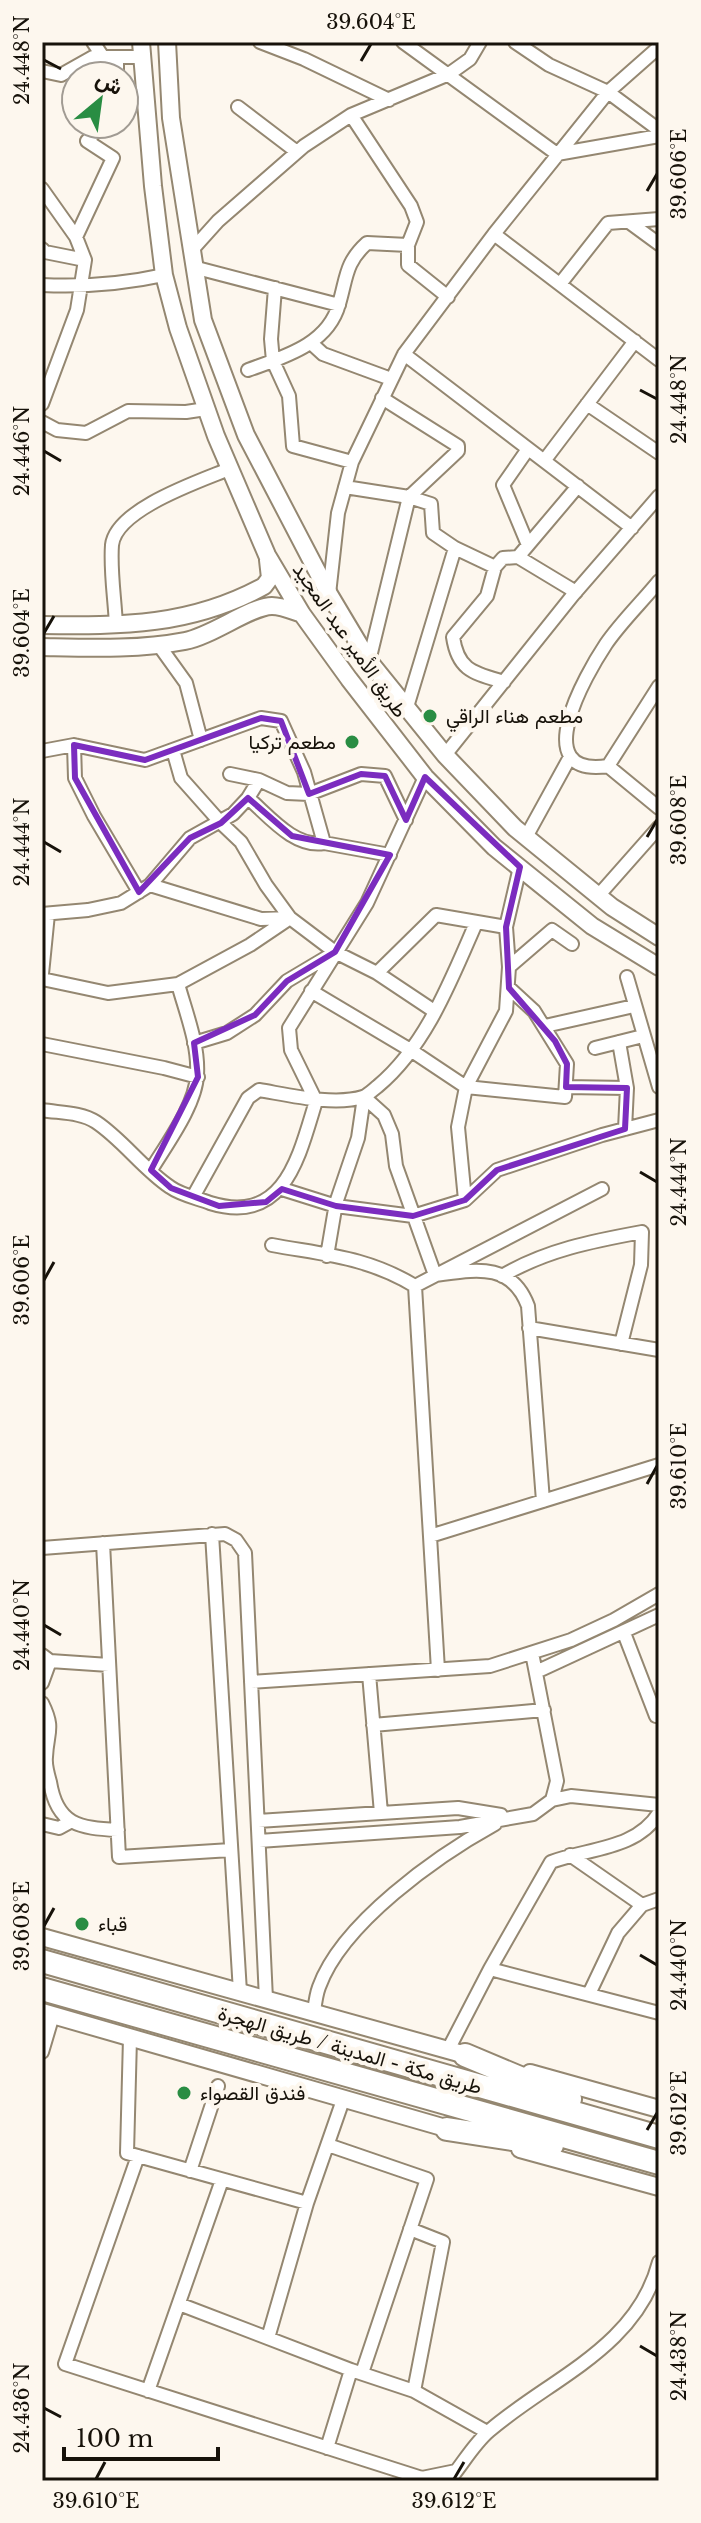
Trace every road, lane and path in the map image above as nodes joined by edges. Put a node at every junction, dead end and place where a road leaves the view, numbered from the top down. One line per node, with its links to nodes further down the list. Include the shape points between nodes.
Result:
1 (93, 42): 9 (street)
2 (167, 42): 29 (main road, طريق الأمير عبد المجيد, via 171,118)
3 (260, 42): 14 (street)
4 (403, 42): 12 (street)
5 (480, 42): 12 (street, via 470,59)
6 (515, 42): 13 (street, via 549,65)
7 (659, 47): 13 (street)
8 (142, 49): 9 (street); 31 (main road, طريق الأمير عبد المجيد)
9 (110, 57): 10 (street); 11 (street, via 93,57 61,75)
10 (111, 60)
11 (42, 71)
12 (449, 74): 14 (street); 20 (street)
13 (608, 92): 17 (street); 20 (street)
14 (389, 100): 16 (street)
15 (238, 107): 19 (street)
16 (351, 115): 19 (street); 27 (street, via 411,206 417,222)
17 (659, 133): 20 (street)
18 (88, 140): 25 (street, via 113,158)
19 (297, 152): 29 (street, via 218,221)
20 (557, 154): 24 (street)
21 (42, 189): 25 (street)
22 (659, 219): 23 (street)
23 (629, 222): 26 (street); 32 (street, via 608,223)
24 (494, 234): 32 (street); 36 (street)
25 (76, 237): 30 (street)
26 (659, 244)
27 (408, 245): 36 (street, via 408,265); 37 (street, via 367,243 353,256)
28 (42, 249): 30 (street)
29 (192, 259): 35 (street); 67 (main road, طريق الأمير عبد المجيد, via 203,320 246,435)
30 (85, 260): 34 (street)
31 (164, 275): 34 (street); 48 (main road, طريق الأمير عبد المجيد)
32 (560, 284): 38 (street)
33 (42, 285): 34 (street)
34 (79, 286): 46 (street, via 74,320)
35 (275, 288): 37 (street); 42 (street)
36 (448, 297): 40 (street)
37 (339, 305): 39 (street, via 330,325)
38 (635, 341): 41 (street); 47 (street)
39 (311, 343): 42 (street); 44 (street, via 323,354)
40 (404, 354): 44 (street); 50 (street)
41 (659, 360)
42 (273, 361): 43 (street); 53 (street, via 289,396 293,446)
43 (248, 370)
44 (391, 379): 45 (street)
45 (382, 398): 53 (street); 58 (street, via 458,446)
46 (42, 404)
47 (587, 404): 51 (street); 52 (street)
48 (206, 409): 49 (street, via 128,411 86,433 57,430); 54 (main road, طريق الأمير عبد المجيد)
49 (42, 422)
50 (528, 449): 52 (street); 60 (street, via 503,485)
51 (659, 453)
52 (544, 461): 55 (street)
53 (352, 462): 56 (street)
54 (229, 469): 62 (main road, طريق الأمير عبد المجيد); 70 (street, via 153,502 122,524 112,542)
55 (578, 486): 59 (street); 60 (street)
56 (345, 487): 58 (street); 67 (street)
57 (659, 496): 59 (street)
58 (409, 497): 61 (street, via 431,504 433,533); 73 (street)
59 (632, 528): 66 (street)
60 (528, 545): 63 (street)
61 (455, 548): 64 (street); 76 (street)
62 (267, 555): 68 (main road, طريق الأمير عبد المجيد); 70 (main road, via 270,578 249,595 170,621)
63 (518, 557): 64 (street, via 503,558); 66 (street)
64 (495, 567): 74 (street, via 487,596 453,637 456,655 471,672)
65 (659, 581): 82 (street, via 607,643 576,698 566,728)
66 (576, 592): 74 (street)
67 (329, 594): 73 (main road, طريق الأمير عبد المجيد)
68 (302, 614): 71 (main road, via 258,608 188,641); 85 (main road, طريق الأمير عبد المجيد)
69 (42, 625): 70 (main road)
70 (116, 626)
71 (158, 644): 72 (main road); 77 (street, via 186,683)
72 (42, 647)
73 (369, 661): 76 (main road, طريق الأمير عبد المجيد)
74 (504, 682): 81 (street)
75 (659, 686): 83 (street)
76 (407, 707): 81 (main road, طريق الأمير عبد المجيد)
77 (201, 740): 79 (street); 87 (street, via 261,718 281,721)
78 (74, 745): 79 (street, via 145,760); 80 (street); 97 (street, via 75,778 94,816)
79 (173, 750): 91 (street, via 181,778)
80 (42, 751)
81 (445, 755): 93 (main road, طريق الأمير عبد المجيد)
82 (570, 757): 83 (street, via 583,765); 93 (street)
83 (608, 766): 89 (street)
84 (230, 774): 86 (street)
85 (425, 777): 90 (street); 96 (main road, طريق الأمير عبد المجيد)
86 (259, 780): 87 (street, via 287,793); 88 (street)
87 (309, 794): 90 (street, via 361,774 385,776); 94 (street)
88 (248, 798): 91 (street); 94 (street, via 292,836 312,845)
89 (659, 808)
90 (406, 820): 95 (street)
91 (221, 823): 97 (street, via 190,838); 100 (street, via 241,842)
92 (659, 827): 98 (street)
93 (526, 837): 98 (main road, طريق الأمير عبد المجيد)
94 (324, 843): 95 (street)
95 (390, 855): 105 (street)
96 (520, 867): 102 (street); 107 (main road, طريق الأمير عبد المجيد, via 592,926)
97 (144, 888): 99 (street, via 121,903); 100 (street, via 261,919)
98 (598, 896): 103 (main road, طريق الأمير عبد المجيد)
99 (45, 914): 109 (street)
100 (290, 918): 105 (street); 111 (street)
101 (476, 923): 102 (street); 108 (street, via 436,915); 115 (street)
102 (506, 927): 106 (street)
103 (659, 937)
104 (572, 944): 106 (street, via 552,930)
105 (335, 952): 108 (street); 113 (street); 119 (street, via 287,981 255,1015 227,1033)
106 (509, 967): 112 (street)
107 (659, 967)
108 (377, 973): 115 (street)
109 (42, 976): 111 (street, via 108,993)
110 (627, 977): 114 (street)
111 (178, 984): 119 (street)
112 (509, 988): 116 (street); 125 (street, via 506,1011)
113 (311, 991): 122 (street); 129 (street, via 289,1028 291,1050)
114 (634, 1006): 116 (street); 117 (street)
115 (434, 1011): 122 (street)
116 (545, 1026): 126 (street, via 567,1064)
117 (643, 1036): 118 (street); 124 (street)
118 (619, 1042): 121 (street); 127 (street)
119 (194, 1043): 123 (street)
120 (42, 1044): 123 (street)
121 (595, 1048)
122 (412, 1051): 125 (street); 128 (street)
123 (198, 1077): 133 (street, via 186,1111)
124 (659, 1083)
125 (466, 1087): 126 (street, via 565,1097); 137 (street, via 458,1127)
126 (566, 1087): 127 (street)
127 (627, 1088): 132 (street)
128 (364, 1097): 129 (street); 138 (street, via 358,1138); 139 (street, via 384,1115 392,1134 396,1166)
129 (316, 1101): 134 (street); 136 (street, via 259,1090 248,1098)
130 (42, 1110): 133 (street, via 94,1121)
131 (659, 1120): 132 (street)
132 (625, 1129): 137 (street, via 497,1170)
133 (151, 1170): 136 (street, via 171,1188)
134 (282, 1189): 136 (street, via 266,1202 243,1207); 138 (street)
135 (602, 1189): 142 (street)
136 (193, 1197)
137 (465, 1200): 139 (street)
138 (336, 1206): 139 (street); 141 (street)
139 (413, 1216): 142 (street)
140 (272, 1245): 141 (street)
141 (327, 1256): 144 (street, via 365,1262)
142 (435, 1275): 143 (street, via 471,1271); 144 (street)
143 (502, 1276): 145 (street, via 522,1289); 146 (street, via 576,1244 642,1232 641,1265)
144 (415, 1286): 151 (street)
145 (529, 1328): 146 (street); 149 (street)
146 (621, 1344): 147 (street)
147 (659, 1350)
148 (659, 1465): 149 (street)
149 (543, 1501): 151 (street)
150 (212, 1534): 152 (street); 163 (street, via 236,1540 245,1553); 179 (street)
151 (430, 1536): 160 (street)
152 (103, 1543): 153 (street); 159 (street)
153 (42, 1548)
154 (659, 1594): 157 (street, via 571,1640)
155 (659, 1615): 156 (street)
156 (624, 1633): 161 (street); 167 (street)
157 (532, 1653): 160 (street, via 490,1666); 161 (street)
158 (46, 1658): 159 (street); 164 (street)
159 (109, 1665): 177 (street)
160 (438, 1670): 162 (street)
161 (536, 1672): 166 (street)
162 (369, 1674): 163 (street); 168 (street)
163 (251, 1682): 174 (street)
164 (42, 1683)
165 (42, 1703): 175 (street, via 51,1734 45,1759 54,1805)
166 (544, 1710): 168 (street); 169 (street, via 557,1781)
167 (659, 1714)
168 (373, 1725): 171 (street)
169 (552, 1800): 170 (street, via 571,1796); 173 (street, via 533,1814)
170 (659, 1805)
171 (381, 1813): 173 (street, via 458,1808); 174 (street)
172 (659, 1813): 180 (street, via 640,1834)
173 (508, 1817): 178 (street, via 460,1827); 190 (street, via 415,1877 356,1930 328,1967)
174 (258, 1821): 178 (street)
175 (70, 1822): 176 (street, via 59,1828); 177 (street)
176 (42, 1824)
177 (118, 1830): 179 (street, via 119,1857)
178 (259, 1841): 189 (street)
179 (231, 1850): 187 (street)
180 (570, 1855): 182 (street); 185 (street, via 551,1862)
181 (659, 1899): 182 (street)
182 (642, 1905): 188 (street, via 618,1933)
183 (42, 1937): 187 (main road)
184 (42, 1961): 200 (highway, طريق مكة - المدينة / طريق الهجرة)
185 (490, 1969): 188 (street); 195 (street)
186 (42, 1989): 203 (highway, طريق مكة - المدينة / طريق الهجرة)
187 (240, 1992): 189 (main road)
188 (589, 1994): 192 (street)
189 (266, 1999): 190 (main road)
190 (314, 2012): 195 (main road)
191 (47, 2013): 193 (main road); 194 (street)
192 (659, 2013)
193 (130, 2038): 197 (main road); 202 (street, via 127,2153)
194 (42, 2052)
195 (456, 2052): 198 (main road); 200 (highway)
196 (218, 2086): 204 (street)
197 (343, 2100): 199 (main road); 201 (street)
198 (659, 2109)
199 (447, 2129): 203 (highway); 206 (main road)
200 (658, 2136)
201 (328, 2145): 207 (street); 208 (street, via 427,2179)
202 (138, 2156): 204 (street); 213 (street, via 65,2364)
203 (655, 2161)
204 (190, 2171): 205 (street)
205 (222, 2180): 207 (street); 210 (street)
206 (659, 2187)
207 (307, 2203): 211 (street)
208 (410, 2229): 212 (street); 214 (street, via 443,2242)
209 (659, 2262): 215 (street, via 637,2310 599,2353)
210 (179, 2304): 211 (street); 213 (street)
211 (268, 2338): 212 (street)
212 (357, 2372): 214 (street); 216 (street)
213 (148, 2391): 216 (street)
214 (414, 2391): 215 (street)
215 (487, 2432): 217 (street)
216 (327, 2448): 217 (street, via 422,2478)
217 (452, 2476)

